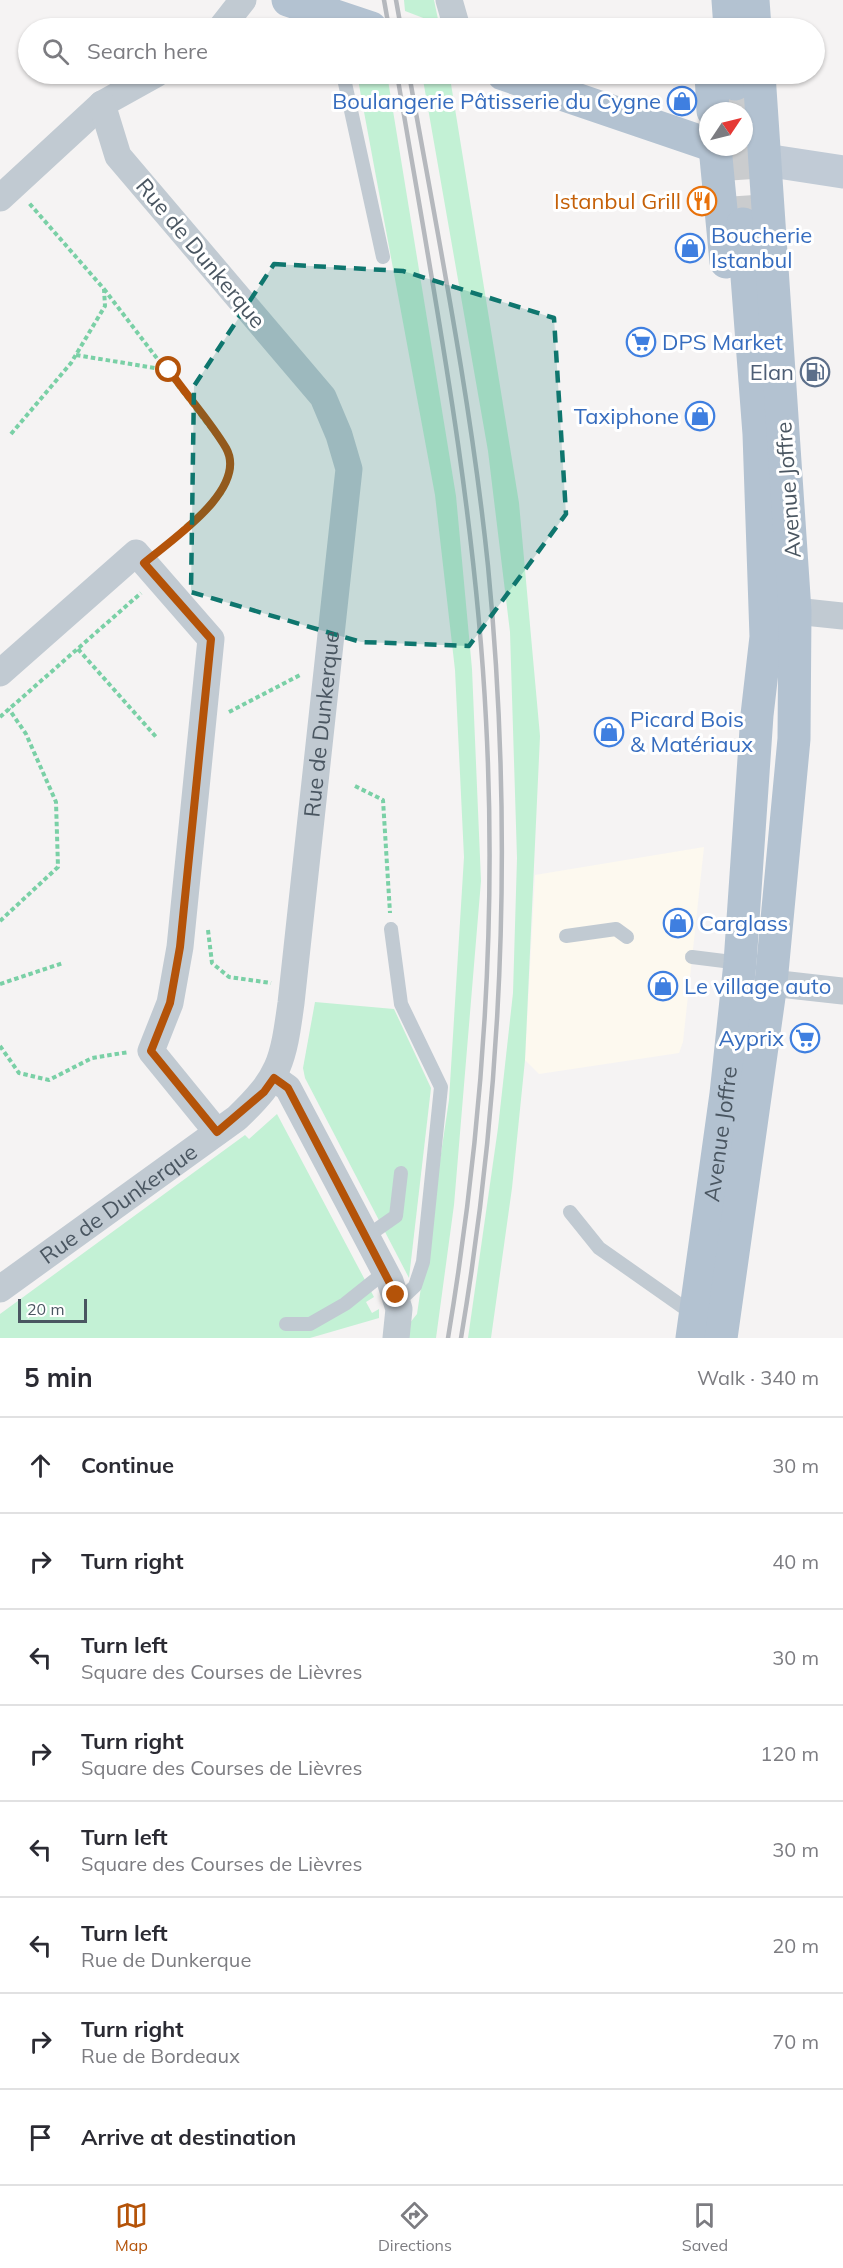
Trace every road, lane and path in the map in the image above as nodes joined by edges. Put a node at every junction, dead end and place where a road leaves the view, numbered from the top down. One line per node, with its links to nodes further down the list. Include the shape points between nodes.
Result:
1 (243, 0): 8 (street)
2 (449, 0): 10 (street)
3 (706, 0): 11 (main road)
4 (728, 0): 12 (main road)
5 (739, 0): 13 (main road)
6 (753, 0): 14 (main road)
7 (311, 9): 9 (main road)
8 (229, 18)
9 (339, 18)
10 (454, 18)
11 (707, 18)
12 (729, 18)
13 (740, 18)
14 (755, 18)
15 (138, 84): 21 (street)
16 (345, 84): 28 (lane)
17 (532, 84): 22 (main road)
18 (733, 84): 20 (main road, Avenue Joffre)
19 (740, 84): 25 (main road, Avenue Joffre)
20 (720, 102)
21 (102, 104): 27 (street); 38 (street, Rue de Dunkerque, via 118,156 323,396 339,435 349,469)
22 (699, 141)
23 (718, 156): 40 (main road, Avenue Joffre, via 746,475)
24 (750, 156): 25 (main road)
25 (765, 160): 26 (main road); 34 (main road, Avenue Joffre)
26 (843, 172)
27 (7, 192): 29 (path)
28 (383, 257)
29 (104, 289): 30 (path, via 105,306); 31 (path)
30 (76, 355): 31 (path); 32 (path)
31 (169, 370): 33 (path, via 227,450 231,469 222,494)
32 (11, 434)
33 (146, 565): 36 (path); 37 (street); 42 (street, via 211,639)
34 (795, 611): 35 (street); 45 (main road, Avenue Joffre, via 794,739)
35 (843, 616)
36 (78, 649): 39 (path); 43 (path)
37 (0, 673)
38 (326, 678): 42 (path, via 300,674); 56 (street, Rue de Dunkerque)
39 (9, 709): 41 (path); 47 (path, via 26,734 56,802 58,867)
40 (757, 715): 45 (main road, Avenue Joffre, via 766,637 750,224 784,642 785,740); 53 (main road, Avenue Joffre)
41 (0, 717)
42 (203, 726): 59 (street, via 180,947 170,1003)
43 (157, 738)
44 (355, 786): 48 (path, via 384,800)
45 (777, 906): 54 (main road, Avenue Joffre)
46 (207, 918): 56 (path, via 212,963 229,976)
47 (0, 921)
48 (391, 929): 67 (lane, via 401,1004 441,1087 423,1262 415,1286)
49 (566, 936): 50 (lane, via 616,929)
50 (627, 937)
51 (692, 957): 53 (lane)
52 (63, 963): 55 (path)
53 (740, 963): 69 (main road, Avenue Joffre)
54 (771, 983): 57 (street); 71 (main road, Avenue Joffre)
55 (0, 984)
56 (293, 987): 60 (street, Rue de Dunkerque, via 286,1041)
57 (843, 991)
58 (0, 1046): 59 (path, via 19,1073 49,1080 92,1058)
59 (151, 1051): 61 (street)
60 (274, 1078): 61 (street, Rue de Dunkerque, via 257,1099); 64 (street, via 288,1088)
61 (217, 1132): 66 (street, Rue de Dunkerque)
62 (401, 1173): 64 (lane, via 396,1216)
63 (570, 1212): 69 (lane, via 599,1248)
64 (366, 1237): 65 (street)
65 (385, 1272): 67 (street); 68 (lane, via 345,1304 310,1324)
66 (0, 1289)
67 (398, 1302): 70 (street)
68 (286, 1324)
69 (693, 1327)
70 (396, 1338)
71 (721, 1338)

